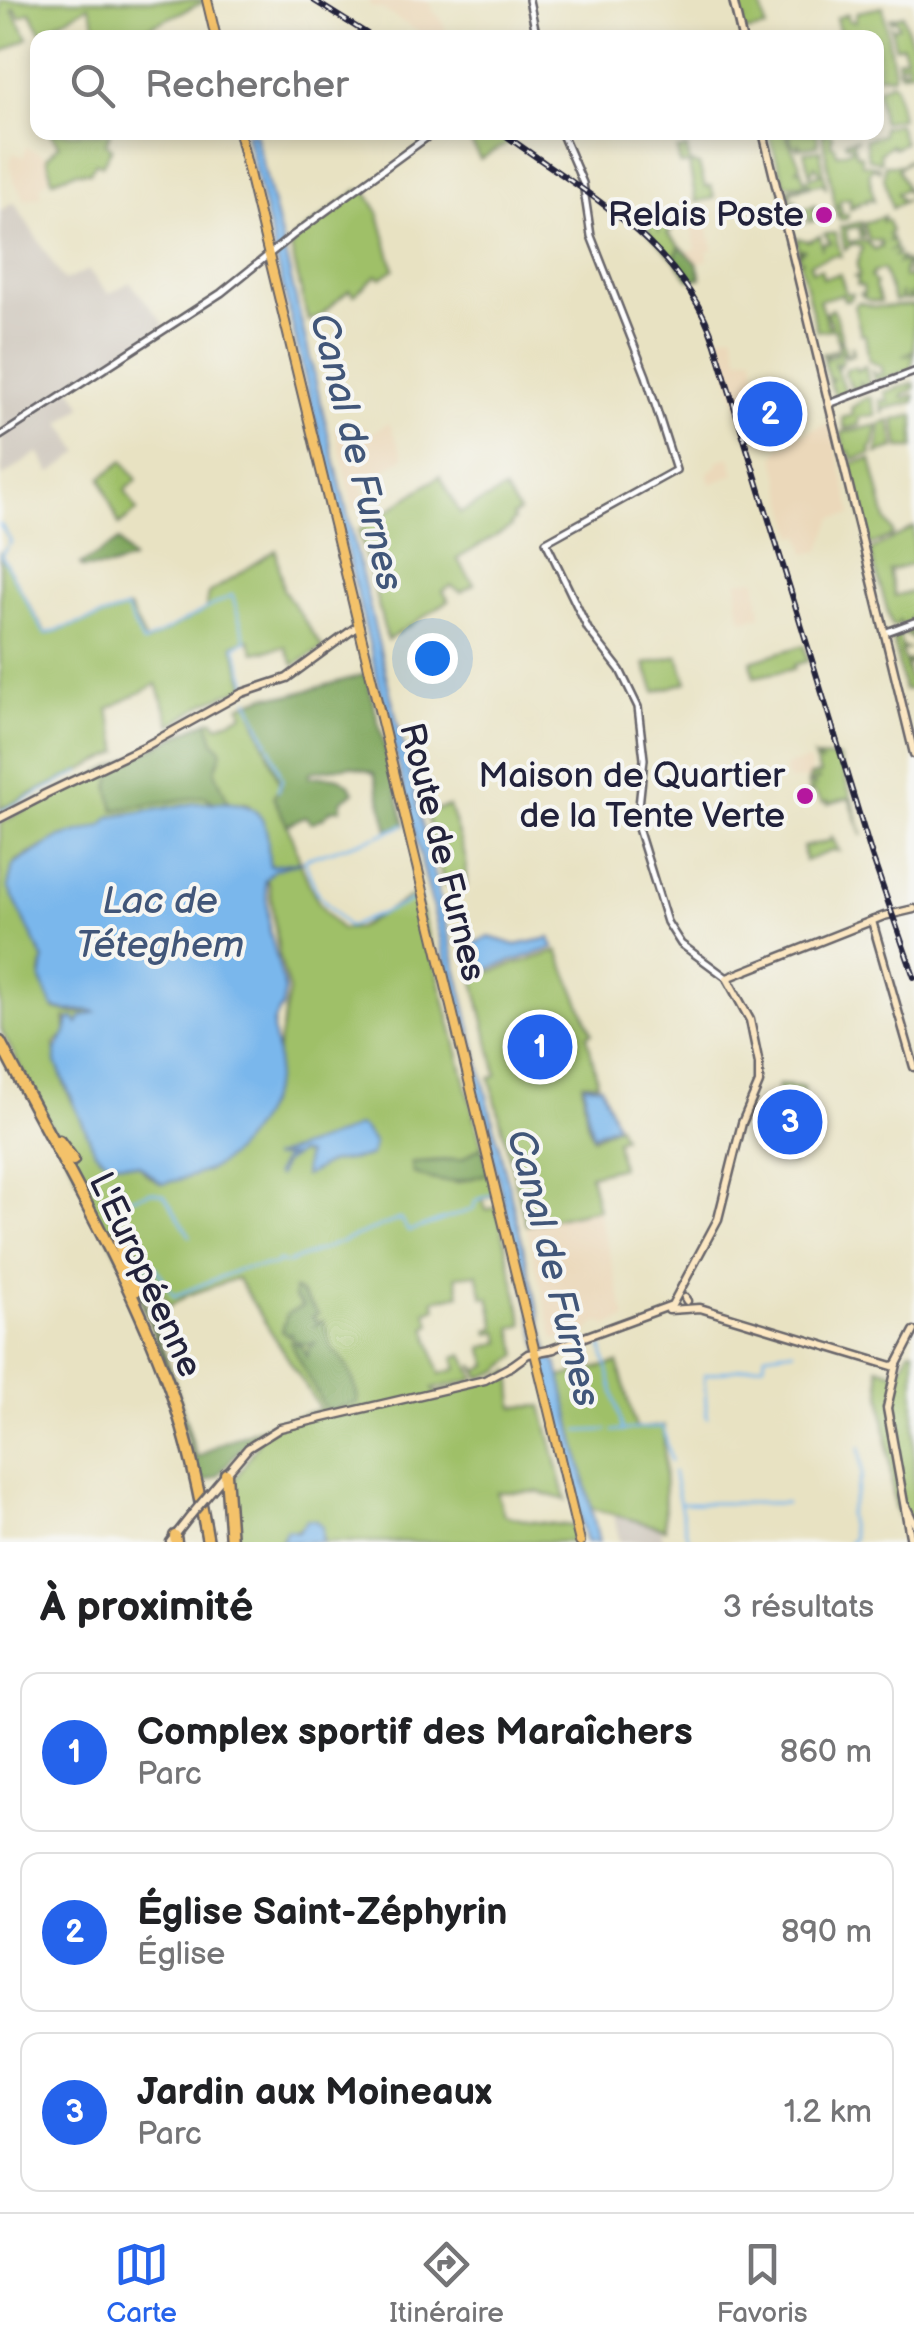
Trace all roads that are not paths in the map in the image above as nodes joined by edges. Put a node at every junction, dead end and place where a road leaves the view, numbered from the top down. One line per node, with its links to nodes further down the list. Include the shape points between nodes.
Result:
1 (208, 0): 4 (main road)
2 (530, 0): 5 (street)
3 (732, 0): 6 (main road)
4 (215, 30)
5 (536, 30)
6 (739, 30)
7 (243, 140): 11 (main road, Route de Furnes)
8 (423, 140): 11 (street)
9 (564, 140): 26 (street, via 583,185 590,234 676,470 546,542 588,630 638,707 644,764 637,824 667,922 684,947)
10 (766, 140): 16 (main road)
11 (274, 248): 12 (street); 13 (main road, Route de Furnes); 14 (main road, Route de Furnes)
12 (257, 264): 13 (street); 17 (street)
13 (271, 266): 14 (main road, Route de Furnes)
14 (284, 315): 19 (main road, Route de Furnes)
15 (914, 372): 16 (street)
16 (830, 404): 20 (main road)
17 (0, 436)
18 (914, 622): 20 (street)
19 (359, 625): 23 (main road, via 291,675 244,692); 35 (main road, Route de Furnes)
20 (885, 632): 21 (main road); 22 (main road)
21 (914, 744)
22 (914, 754)
23 (0, 820)
24 (914, 909): 25 (main road)
25 (872, 921): 26 (main road); 29 (main road)
26 (727, 978): 32 (main road, via 752,1028 760,1073 720,1214)
27 (0, 1041): 30 (highway); 34 (highway, L'Européenne)
28 (0, 1052): 42 (highway, L'Européenne, via 149,1347)
29 (914, 1066)
30 (73, 1160)
31 (118, 1242): 34 (highway)
32 (682, 1303): 35 (main road); 36 (main road)
33 (914, 1331): 36 (main road)
34 (155, 1348): 42 (highway, L'Européenne, via 188,1449)
35 (535, 1354): 37 (main road, via 487,1380 280,1428 252,1445); 44 (main road, Route de Furnes)
36 (893, 1362): 39 (main road, via 887,1411)
37 (226, 1474): 38 (highway)
38 (222, 1488): 41 (main road, bridge); 43 (highway)
39 (900, 1488): 40 (main road); 45 (main road)
40 (914, 1523)
41 (174, 1540)
42 (206, 1542)
43 (231, 1542)
44 (580, 1542)
45 (911, 1542)

